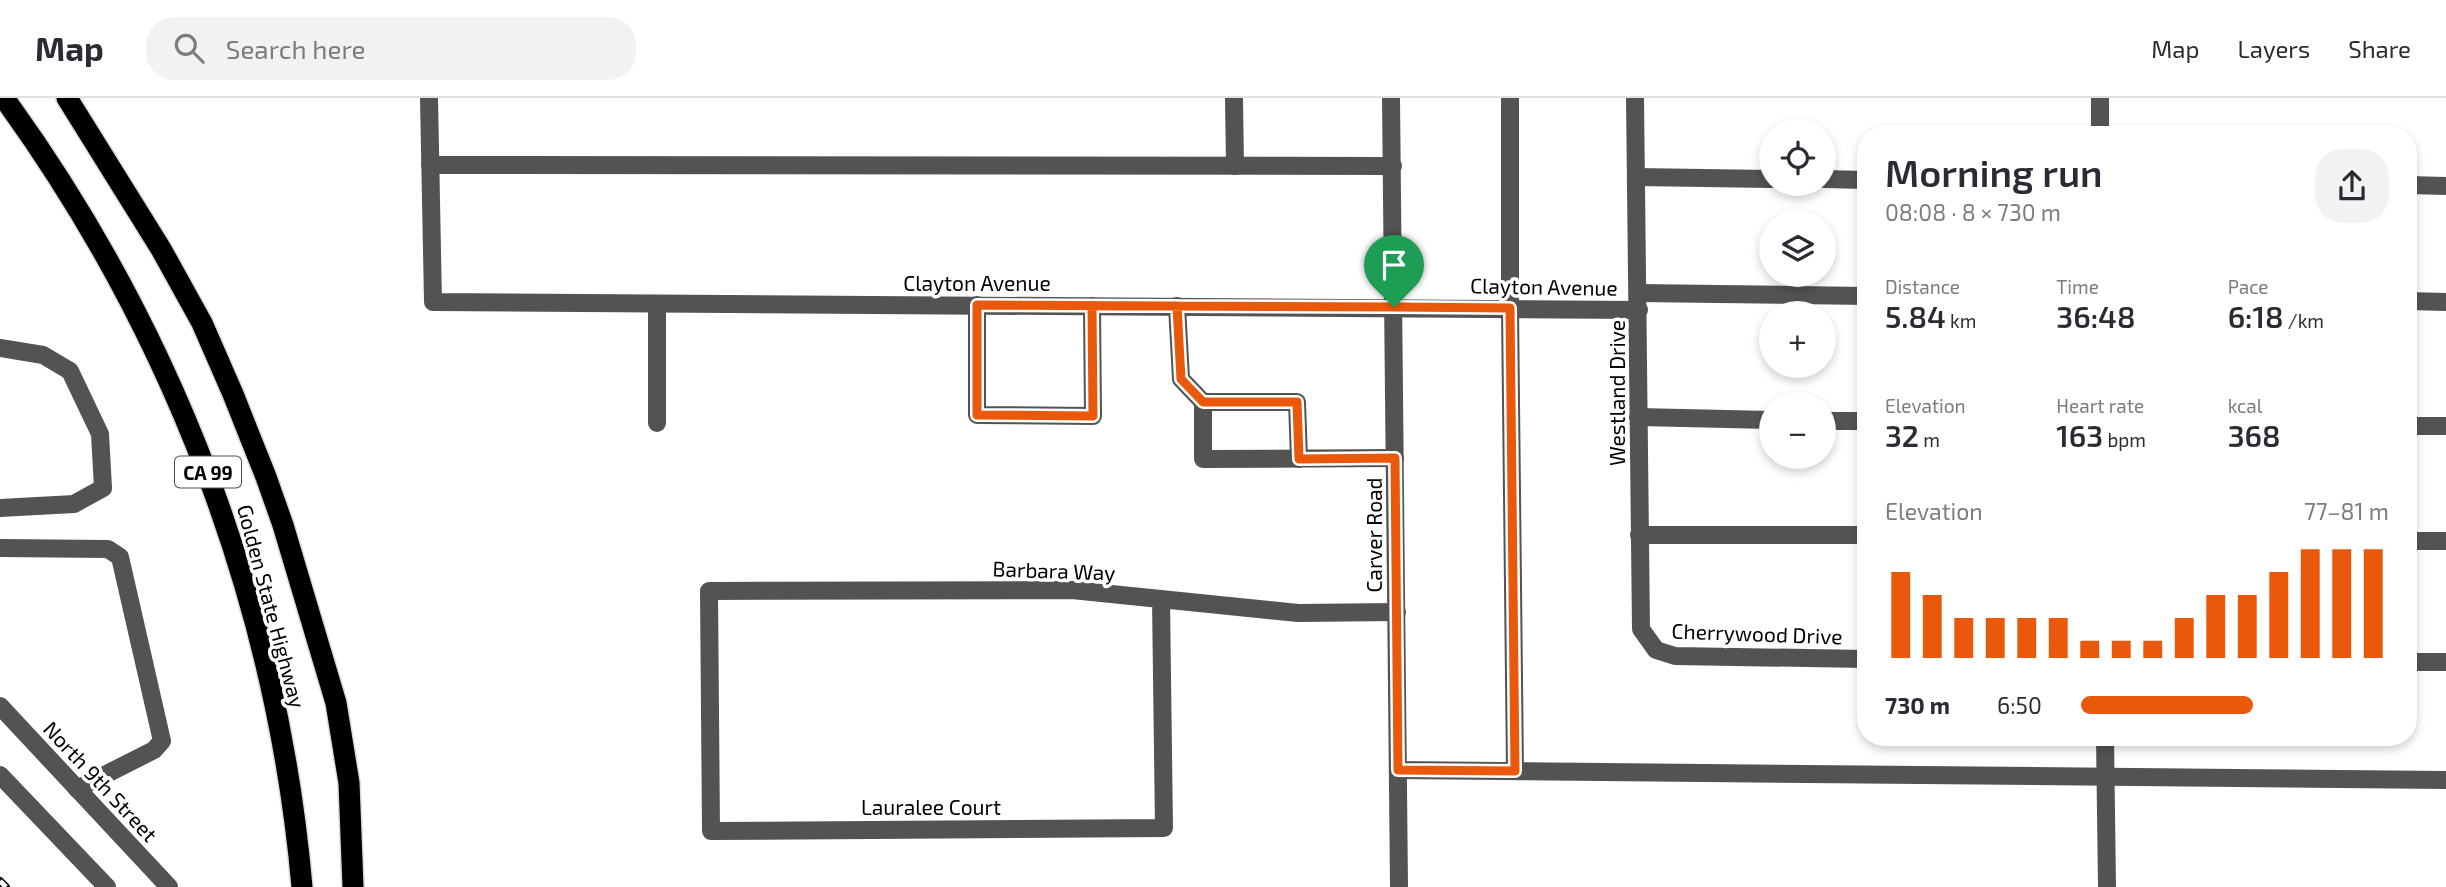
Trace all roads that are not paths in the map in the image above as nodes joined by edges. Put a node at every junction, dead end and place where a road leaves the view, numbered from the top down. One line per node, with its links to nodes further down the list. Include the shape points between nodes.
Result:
1 (4, 98): 14 (highway, Golden State Highway / CA 99)
2 (67, 98): 66 (highway, Golden State Highway / CA 99, via 202,323 266,477 336,703 349,783)
3 (429, 98): 11 (street)
4 (1234, 98): 12 (street)
5 (1391, 98): 13 (street, Carver Road)
6 (1510, 98): 30 (street)
7 (1635, 98): 15 (street, Westland Drive)
8 (2100, 98): 10 (street)
9 (0, 119): 14 (highway)
10 (2100, 126)
11 (430, 165): 12 (street); 25 (street, Clayton Avenue, via 433,302)
12 (1235, 166): 13 (street)
13 (1393, 166): 29 (street, Carver Road)
14 (58, 176): 65 (highway, Golden State Highway / CA 99, via 145,329 174,390 233,542 275,699)
15 (1636, 177): 16 (street); 22 (street, Westland Drive)
16 (1759, 179)
17 (1836, 179): 18 (street)
18 (1857, 180)
19 (2417, 185): 20 (street)
20 (2446, 186)
21 (1857, 296): 22 (street, Clayton Avenue)
22 (1639, 301): 30 (street, Clayton Avenue); 33 (street, Westland Drive)
23 (2417, 301): 24 (street)
24 (2446, 302)
25 (656, 304): 26 (street, Clayton Avenue); 37 (street)
26 (977, 305): 27 (street, Clayton Avenue); 27 (street, via 977,415 1093,416)
27 (1092, 306): 28 (street, Clayton Avenue)
28 (1177, 306): 29 (street, Clayton Avenue); 32 (street, via 1181,379)
29 (1394, 307): 30 (street, Clayton Avenue); 40 (street, Carver Road)
30 (1510, 308): 58 (street)
31 (0, 348): 42 (street, via 43,355 70,371 100,434 103,488 74,503)
32 (1203, 402): 41 (street, via 1297,402); 41 (street, via 1203,459)
33 (1639, 417): 34 (street); 43 (street, Westland Drive)
34 (1759, 420)
35 (1836, 421): 36 (street)
36 (1857, 421)
37 (657, 423)
38 (2417, 426): 39 (street)
39 (2446, 426)
40 (1395, 458): 41 (street); 50 (street, Carver Road)
41 (1299, 459)
42 (0, 508)
43 (1639, 535): 44 (street); 51 (street, Westland Drive, via 1641,629)
44 (1857, 535)
45 (2417, 541): 46 (street)
46 (2446, 541)
47 (0, 548): 62 (street, via 108,549 120,557 162,741 154,750)
48 (709, 591): 49 (street, Barbara Way, via 1072,590); 49 (street, Lauralee Court, via 710,831 1164,828)
49 (1161, 600): 50 (street, Barbara Way, via 1298,613)
50 (1396, 612): 57 (street, Carver Road)
51 (1651, 644): 52 (street, Cherrywood Drive, via 1675,656)
52 (1857, 659)
53 (2446, 662): 54 (street)
54 (2417, 663)
55 (0, 706): 62 (street, North 9th Street)
56 (2105, 746): 60 (street)
57 (1398, 770): 58 (street); 67 (street, Carver Road)
58 (1515, 771): 60 (street)
59 (0, 775): 63 (street)
60 (2106, 776): 61 (street); 68 (street)
61 (2446, 780)
62 (76, 789): 64 (street, North 9th Street)
63 (107, 887)
64 (169, 887)
65 (302, 887)
66 (353, 887)
67 (1399, 887)
68 (2106, 887)

